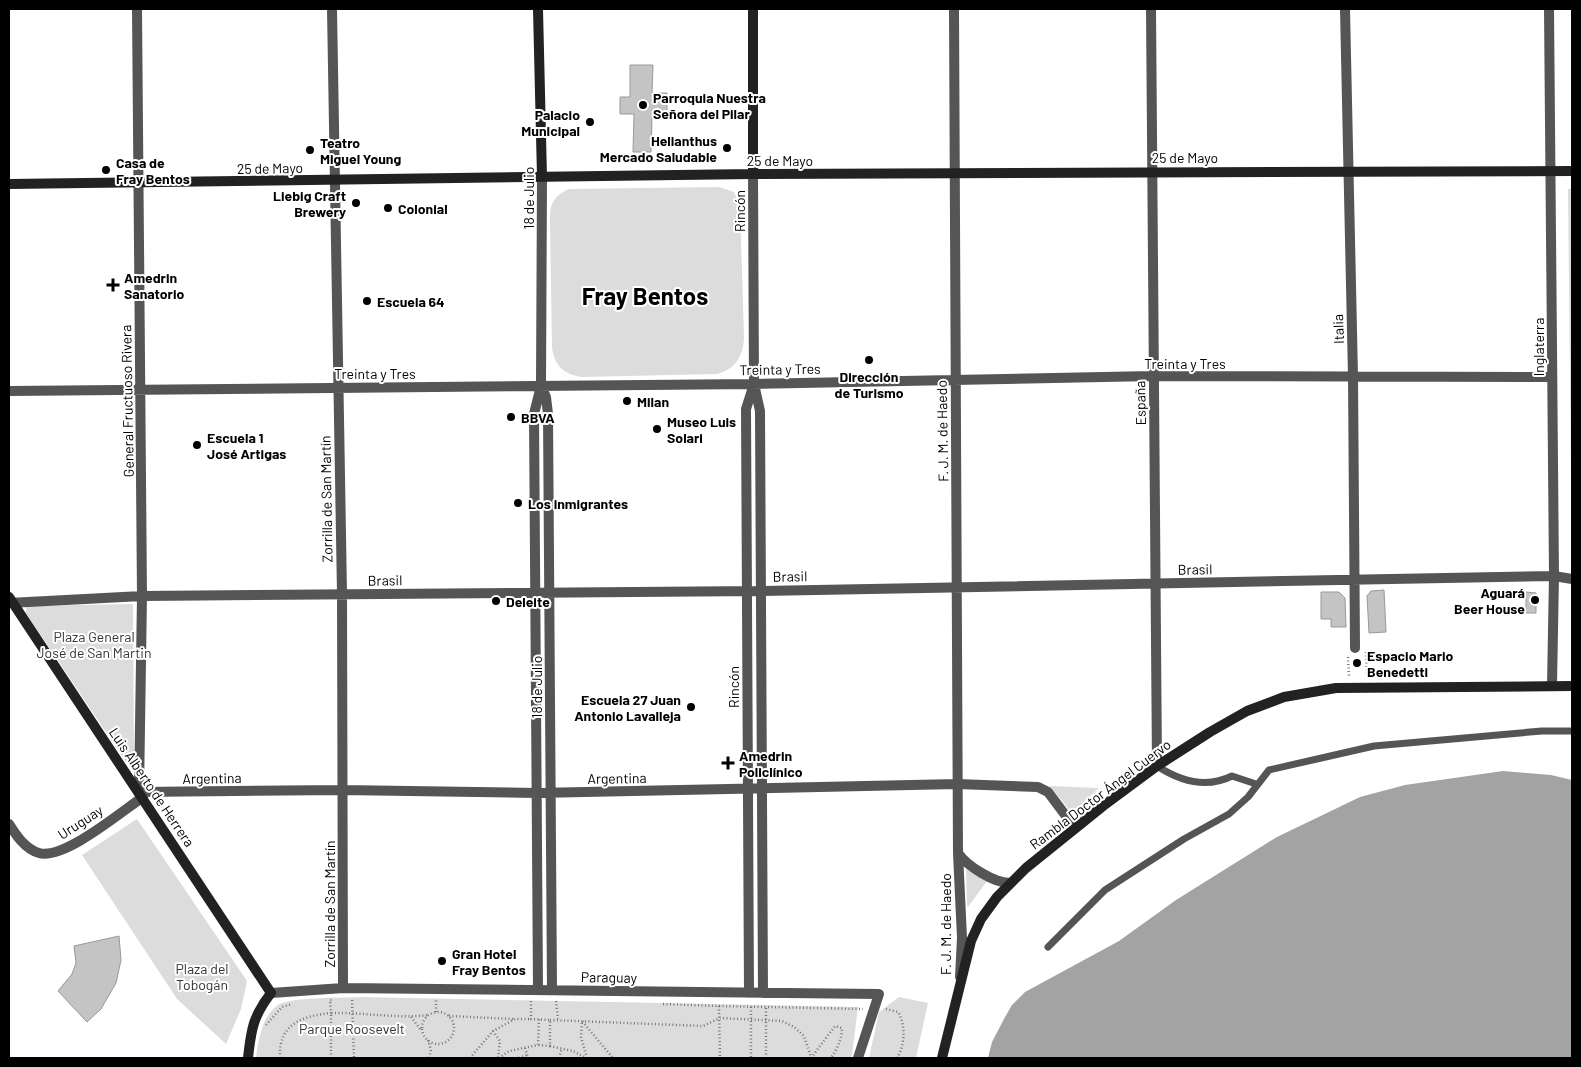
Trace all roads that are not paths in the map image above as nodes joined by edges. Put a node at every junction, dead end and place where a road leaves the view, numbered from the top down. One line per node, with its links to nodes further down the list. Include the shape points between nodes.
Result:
1 (137, 9): 17 (street, General Fructuoso Rivera)
2 (332, 9): 16 (street, Zorrilla de San Martín)
3 (538, 9): 15 (street, 18 de Julio)
4 (753, 9): 14 (street, Rincón)
5 (954, 9): 13 (street, F. J. M. de Haedo)
6 (1151, 9): 10 (street, España)
7 (1345, 9): 9 (street, Italia)
8 (1549, 9): 11 (street, Inglaterra)
9 (1347, 170): 10 (street, 25 de Mayo); 11 (street, 25 de Mayo); 20 (street, Italia)
10 (1154, 171): 13 (street, 25 de Mayo); 19 (street, España)
11 (1552, 171): 12 (street, 25 de Mayo); 21 (street, Inglaterra)
12 (1572, 171)
13 (954, 173): 14 (street, 25 de Mayo); 22 (street, F. J. M. de Haedo)
14 (753, 174): 15 (street, 25 de Mayo); 23 (street, Rincón)
15 (542, 177): 16 (street, 25 de Mayo); 24 (street, 18 de Julio)
16 (334, 181): 17 (street, 25 de Mayo); 25 (street, Zorrilla de San Martín)
17 (137, 182): 18 (street, 25 de Mayo); 26 (street, General Fructuoso Rivera)
18 (9, 184)
19 (1153, 376): 20 (street, Treinta y Tres); 22 (street, Treinta y Tres); 31 (street, España)
20 (1353, 377): 21 (street, Treinta y Tres); 29 (street, Italia)
21 (1552, 377): 28 (street, Inglaterra)
22 (955, 378): 23 (street, Treinta y Tres); 32 (street, F. J. M. de Haedo)
23 (754, 384): 24 (street, Treinta y Tres); 33 (street, Rincón, via 760,411); 35 (street, Rincón, via 746,409)
24 (541, 386): 25 (street, Treinta y Tres); 34 (street, 18 de Julio, via 548,414); 36 (street, 18 de Julio, via 534,414)
25 (337, 387): 26 (street, Treinta y Tres); 37 (street, Zorrilla de San Martín)
26 (141, 390): 27 (street, Treinta y Tres); 38 (street, General Fructuoso Rivera)
27 (9, 391)
28 (1554, 576): 29 (street, Brasil); 30 (street, Brasil); 41 (street, Inglaterra)
29 (1356, 579): 31 (street, Brasil); 40 (street, Italia)
30 (1572, 580)
31 (1157, 584): 32 (street, Brasil); 44 (street, España)
32 (958, 586): 33 (street, Brasil); 45 (street, F. J. M. de Haedo)
33 (760, 590): 35 (street, Brasil); 49 (street, Rincón)
34 (549, 591): 35 (street, Brasil); 36 (street, Brasil); 51 (street, 18 de Julio)
35 (746, 591): 48 (street, Rincón)
36 (535, 592): 37 (street, Brasil); 50 (street, 18 de Julio)
37 (342, 594): 38 (street, Brasil); 47 (street, Zorrilla de San Martín)
38 (142, 596): 39 (street, Brasil); 52 (street, General Fructuoso Rivera)
39 (10, 600): 52 (street, Luis Alberto de Herrera)
40 (1356, 650)
41 (1552, 685): 42 (street, Rambla Doctor Ángel Cuervo); 44 (street, Rambla Doctor Ángel Cuervo, via 1358,687 1303,692 1247,711)
42 (1572, 686)
43 (1572, 731): 46 (lane, via 1374,746 1269,770)
44 (1157, 766): 46 (lane, via 1176,778 1195,782 1219,783 1232,776); 54 (street, Rambla Doctor Ángel Cuervo)
45 (957, 784): 49 (street, Argentina); 54 (street, Argentina, via 1038,787 1048,792); 55 (street, F. J. M. de Haedo)
46 (1256, 784): 57 (lane, via 1230,814 1184,839 1105,890)
47 (342, 790): 50 (street, Argentina); 52 (street, Argentina); 58 (street, Zorrilla de San Martín)
48 (747, 790): 49 (street, Argentina); 51 (street, Argentina); 62 (street, Rincón)
49 (762, 790): 63 (street, Rincón)
50 (538, 793): 51 (street, Argentina); 59 (street, 18 de Julio)
51 (550, 793): 60 (street, 18 de Julio)
52 (141, 795): 53 (street, Uruguay, via 69,846 53,853 33,850); 61 (street, Luis Alberto de Herrera)
53 (9, 824)
54 (1075, 828): 56 (street, Rambla Doctor Ángel Cuervo)
55 (958, 853): 56 (street, F. J. M. de Haedo, via 967,863 999,882); 64 (street, F. J. M. de Haedo, via 962,938)
56 (1010, 883): 64 (street, Rambla Doctor Ángel Cuervo, via 988,908 976,930)
57 (1048, 947)
58 (343, 988): 59 (street, Paraguay); 61 (street, Paraguay)
59 (538, 989): 60 (street, Paraguay)
60 (552, 990): 62 (street, Paraguay)
61 (271, 993): 65 (street, via 251,1028)
62 (749, 993): 63 (street, Paraguay)
63 (763, 993): 66 (street, Paraguay, via 879,994)
64 (959, 994): 67 (street, Rambla Doctor Ángel Cuervo)
65 (248, 1058)
66 (858, 1058)
67 (942, 1058)

